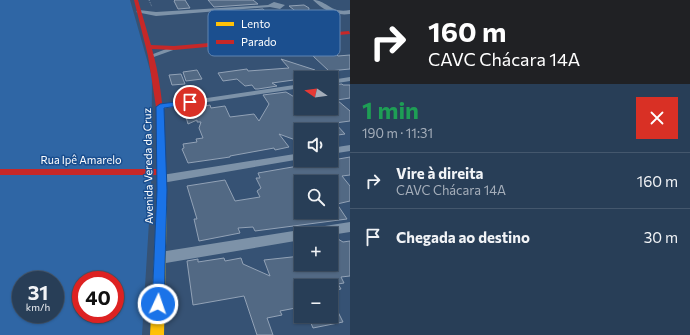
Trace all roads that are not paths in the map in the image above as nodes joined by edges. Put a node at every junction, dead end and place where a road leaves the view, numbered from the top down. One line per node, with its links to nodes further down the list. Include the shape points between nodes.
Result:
1 (136, 0): 9 (street, Avenida Vereda da Cruz)
2 (315, 0): 6 (street)
3 (282, 5): 5 (street, via 274,3 270,6)
4 (208, 10): 9 (street)
5 (213, 10)
6 (331, 10)
7 (350, 12): 8 (street)
8 (340, 14)
9 (140, 15): 13 (street, Avenida Vereda da Cruz)
10 (349, 33): 11 (street)
11 (340, 34)
12 (208, 45): 13 (street)
13 (150, 51): 17 (street, Avenida Vereda da Cruz)
14 (350, 79): 15 (street)
15 (338, 81)
16 (294, 87): 17 (street)
17 (160, 107): 21 (street, Avenida Vereda da Cruz)
18 (350, 148): 19 (street)
19 (338, 150)
20 (294, 157): 24 (street)
21 (162, 159): 23 (street, via 156,166); 24 (street, Avenida Vereda da Cruz)
22 (0, 172): 23 (street, Rua Ipê Amarelo)
23 (143, 172): 24 (street, Rua Ipê Amarelo); 24 (street)
24 (162, 180): 28 (street, Avenida Vereda da Cruz)
25 (350, 227): 26 (street)
26 (338, 229)
27 (294, 236): 28 (street)
28 (160, 258): 29 (street, Avenida Vereda da Cruz)
29 (157, 335)

